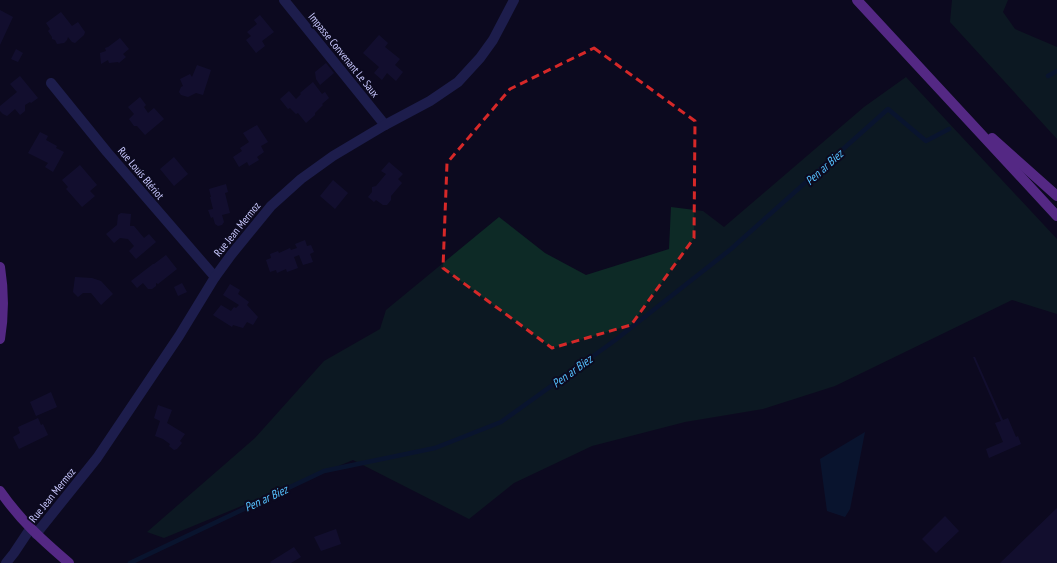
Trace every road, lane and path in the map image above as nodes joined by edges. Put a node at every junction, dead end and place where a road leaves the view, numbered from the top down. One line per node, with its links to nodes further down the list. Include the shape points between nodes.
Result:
1 (284, 0): 6 (street, Impasse Convenant Le Saux)
2 (514, 0): 6 (street, Rue Jean Mermoz, via 493,40 458,82 430,101)
3 (857, 0): 5 (main road)
4 (51, 82): 10 (street, Rue Louis Blériot, via 107,152)
5 (951, 101): 7 (main road); 8 (main road)
6 (385, 125): 10 (street, Rue Jean Mermoz, via 333,156 301,179 272,206)
7 (1057, 196)
8 (1057, 216)
9 (0, 268): 11 (main road, via 3,322)
10 (215, 277): 13 (street, Rue Jean Mermoz, via 179,336 97,458)
11 (0, 339)
12 (0, 491): 13 (main road, via 12,509)
13 (33, 531): 14 (street, Rue Jean Mermoz); 15 (main road)
14 (6, 563)
15 (69, 563)

